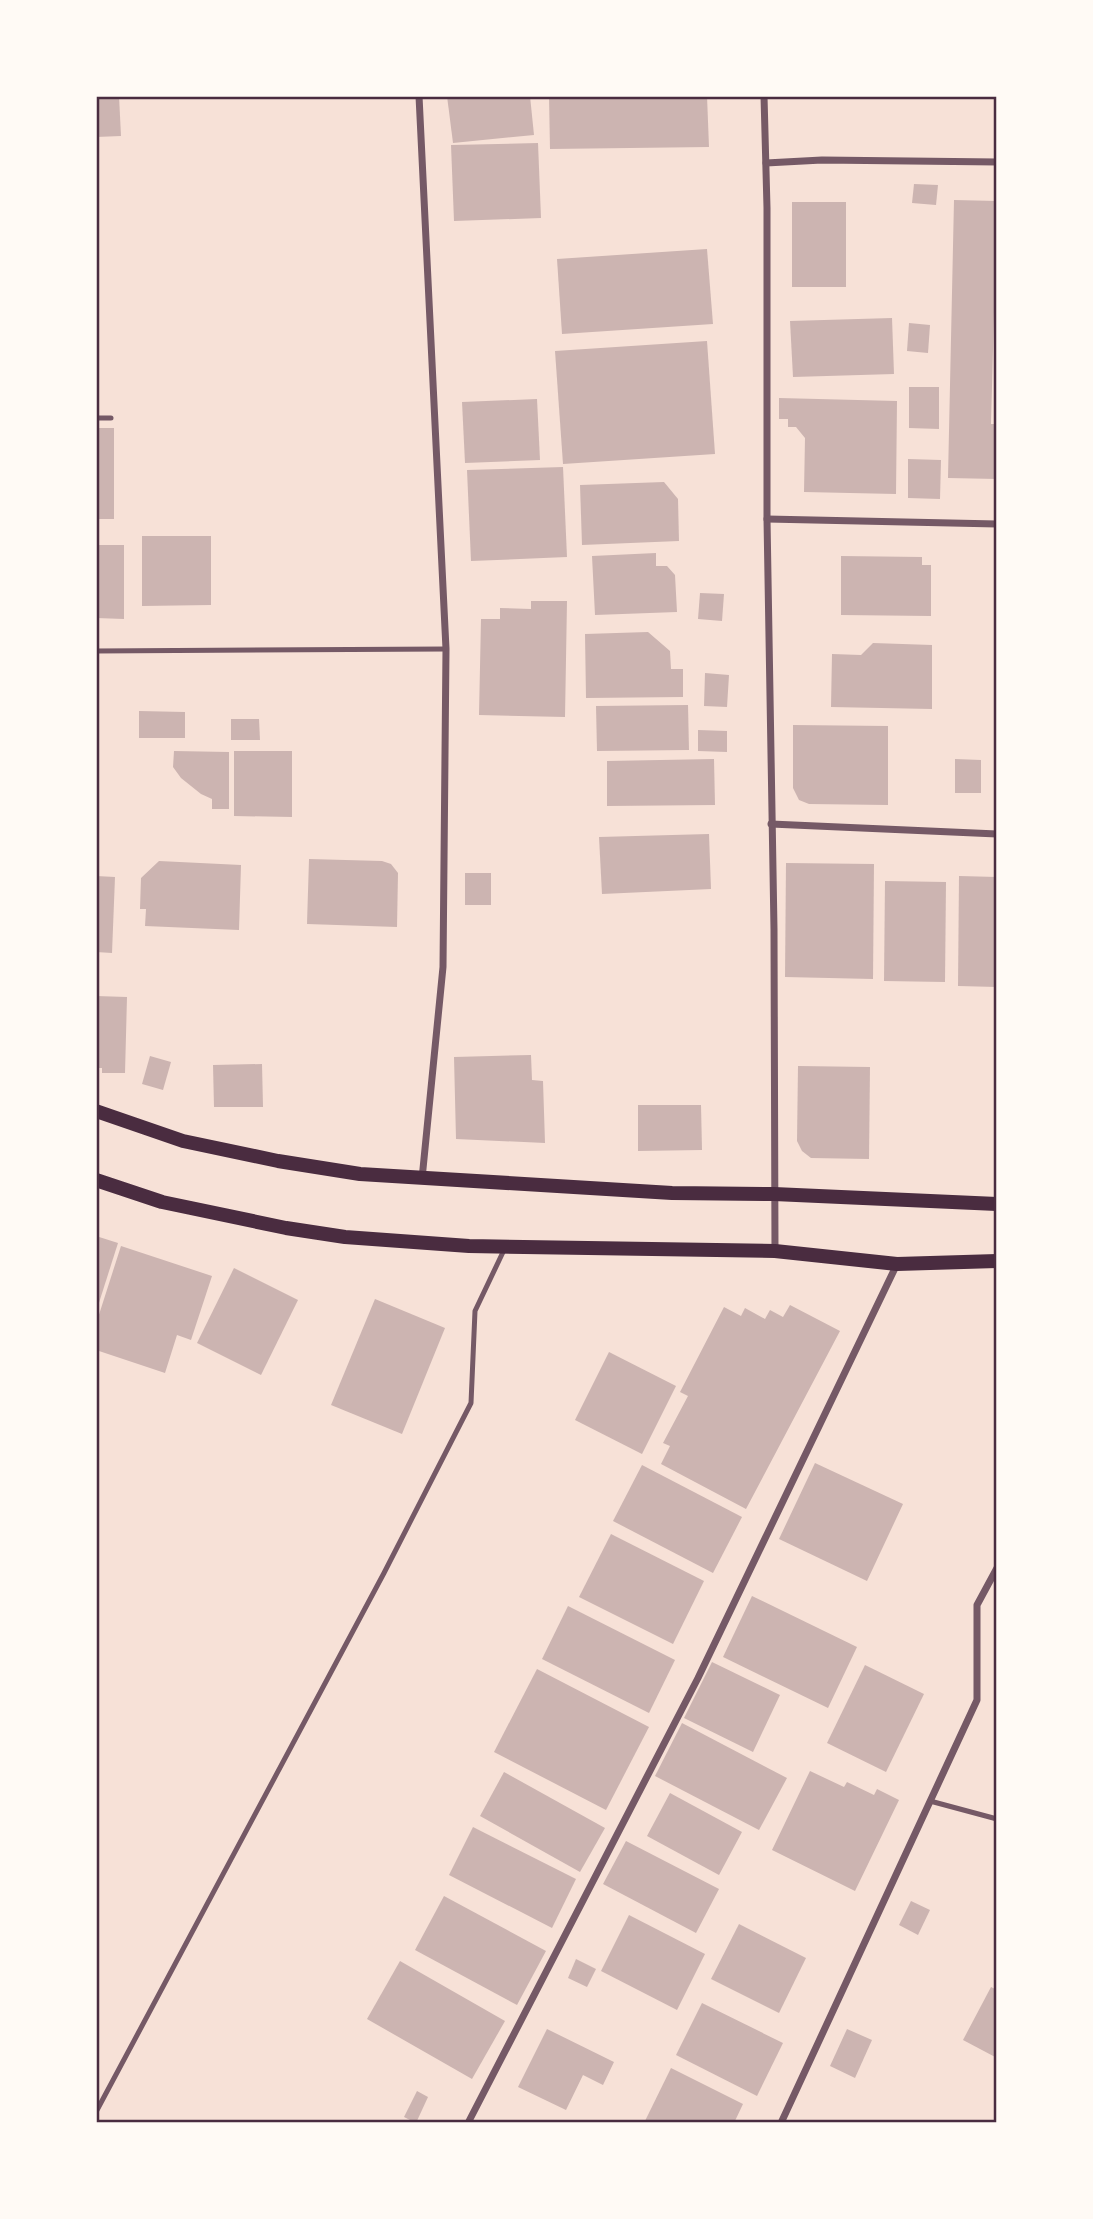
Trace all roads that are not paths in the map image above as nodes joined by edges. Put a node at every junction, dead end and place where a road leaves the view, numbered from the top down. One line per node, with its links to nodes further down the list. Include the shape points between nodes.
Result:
1 (419, 96): 9 (street)
2 (764, 96): 4 (street)
3 (997, 162): 4 (street)
4 (766, 163): 7 (street)
5 (96, 418): 6 (lane)
6 (111, 418)
7 (767, 519): 8 (street); 11 (street)
8 (997, 524)
9 (446, 649): 10 (lane); 14 (street, via 443,967)
10 (96, 651)
11 (771, 824): 12 (street); 16 (street)
12 (997, 834)
13 (96, 1111): 14 (main road, via 183,1140 278,1161)
14 (422, 1179): 16 (main road)
15 (96, 1180): 18 (main road, via 162,1202 286,1228 345,1237)
16 (774, 1194): 17 (main road); 19 (street)
17 (997, 1204)
18 (505, 1247): 19 (main road); 25 (lane, via 475,1311 471,1403)
19 (775, 1251): 21 (main road)
20 (997, 1261): 21 (main road)
21 (897, 1264): 26 (street, via 698,1678)
22 (997, 1568): 23 (street, via 977,1605 977,1700)
23 (930, 1801): 24 (lane); 27 (street)
24 (997, 1819)
25 (96, 2112)
26 (468, 2123)
27 (781, 2123)

